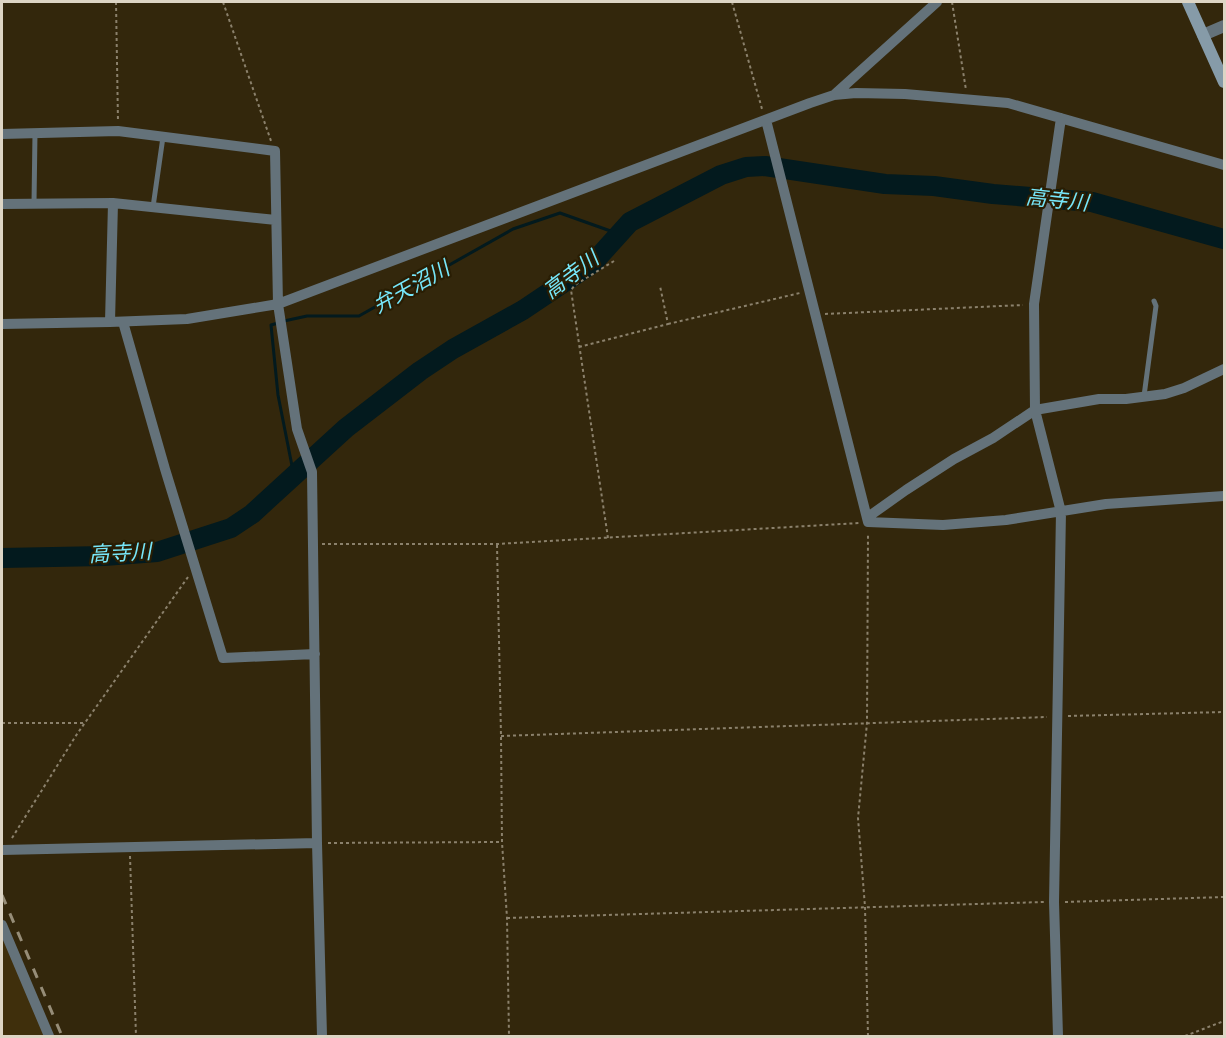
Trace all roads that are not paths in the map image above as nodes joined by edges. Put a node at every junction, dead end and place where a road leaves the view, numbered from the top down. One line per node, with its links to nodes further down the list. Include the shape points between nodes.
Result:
1 (937, 2): 6 (street)
2 (1188, 2): 4 (main road)
3 (1224, 26): 4 (street)
4 (1203, 35): 5 (main road)
5 (1224, 82)
6 (834, 95): 7 (street, via 905,94 1008,103); 8 (street)
7 (1061, 118): 12 (street); 25 (street, via 1034,304)
8 (766, 120): 19 (street); 28 (street)
9 (35, 133): 10 (street); 11 (street, via 118,131); 14 (lane)
10 (2, 134)
11 (163, 137): 16 (lane); 17 (street, via 275,151)
12 (1224, 165)
13 (2, 204): 14 (street)
14 (34, 204): 15 (street)
15 (113, 204): 16 (street); 20 (street)
16 (153, 207): 17 (street)
17 (276, 220): 19 (street)
18 (1154, 300): 24 (lane)
19 (278, 304): 21 (street, via 187,319); 29 (street, via 297,429 312,472)
20 (110, 322): 21 (street); 22 (street)
21 (123, 322): 29 (street, via 223,658)
22 (2, 324)
23 (1224, 369): 24 (street, via 1174,392)
24 (1144, 396): 25 (street)
25 (1035, 410): 27 (street); 28 (street, via 906,490)
26 (1224, 496): 27 (street, via 1106,504)
27 (1061, 512): 28 (street, via 943,525); 35 (street, via 1054,902)
28 (868, 519)
29 (315, 654): 30 (street)
30 (316, 843): 31 (street); 34 (street)
31 (3, 850)
32 (2, 925): 33 (street)
33 (49, 1036)
34 (321, 1036)
35 (1058, 1036)

